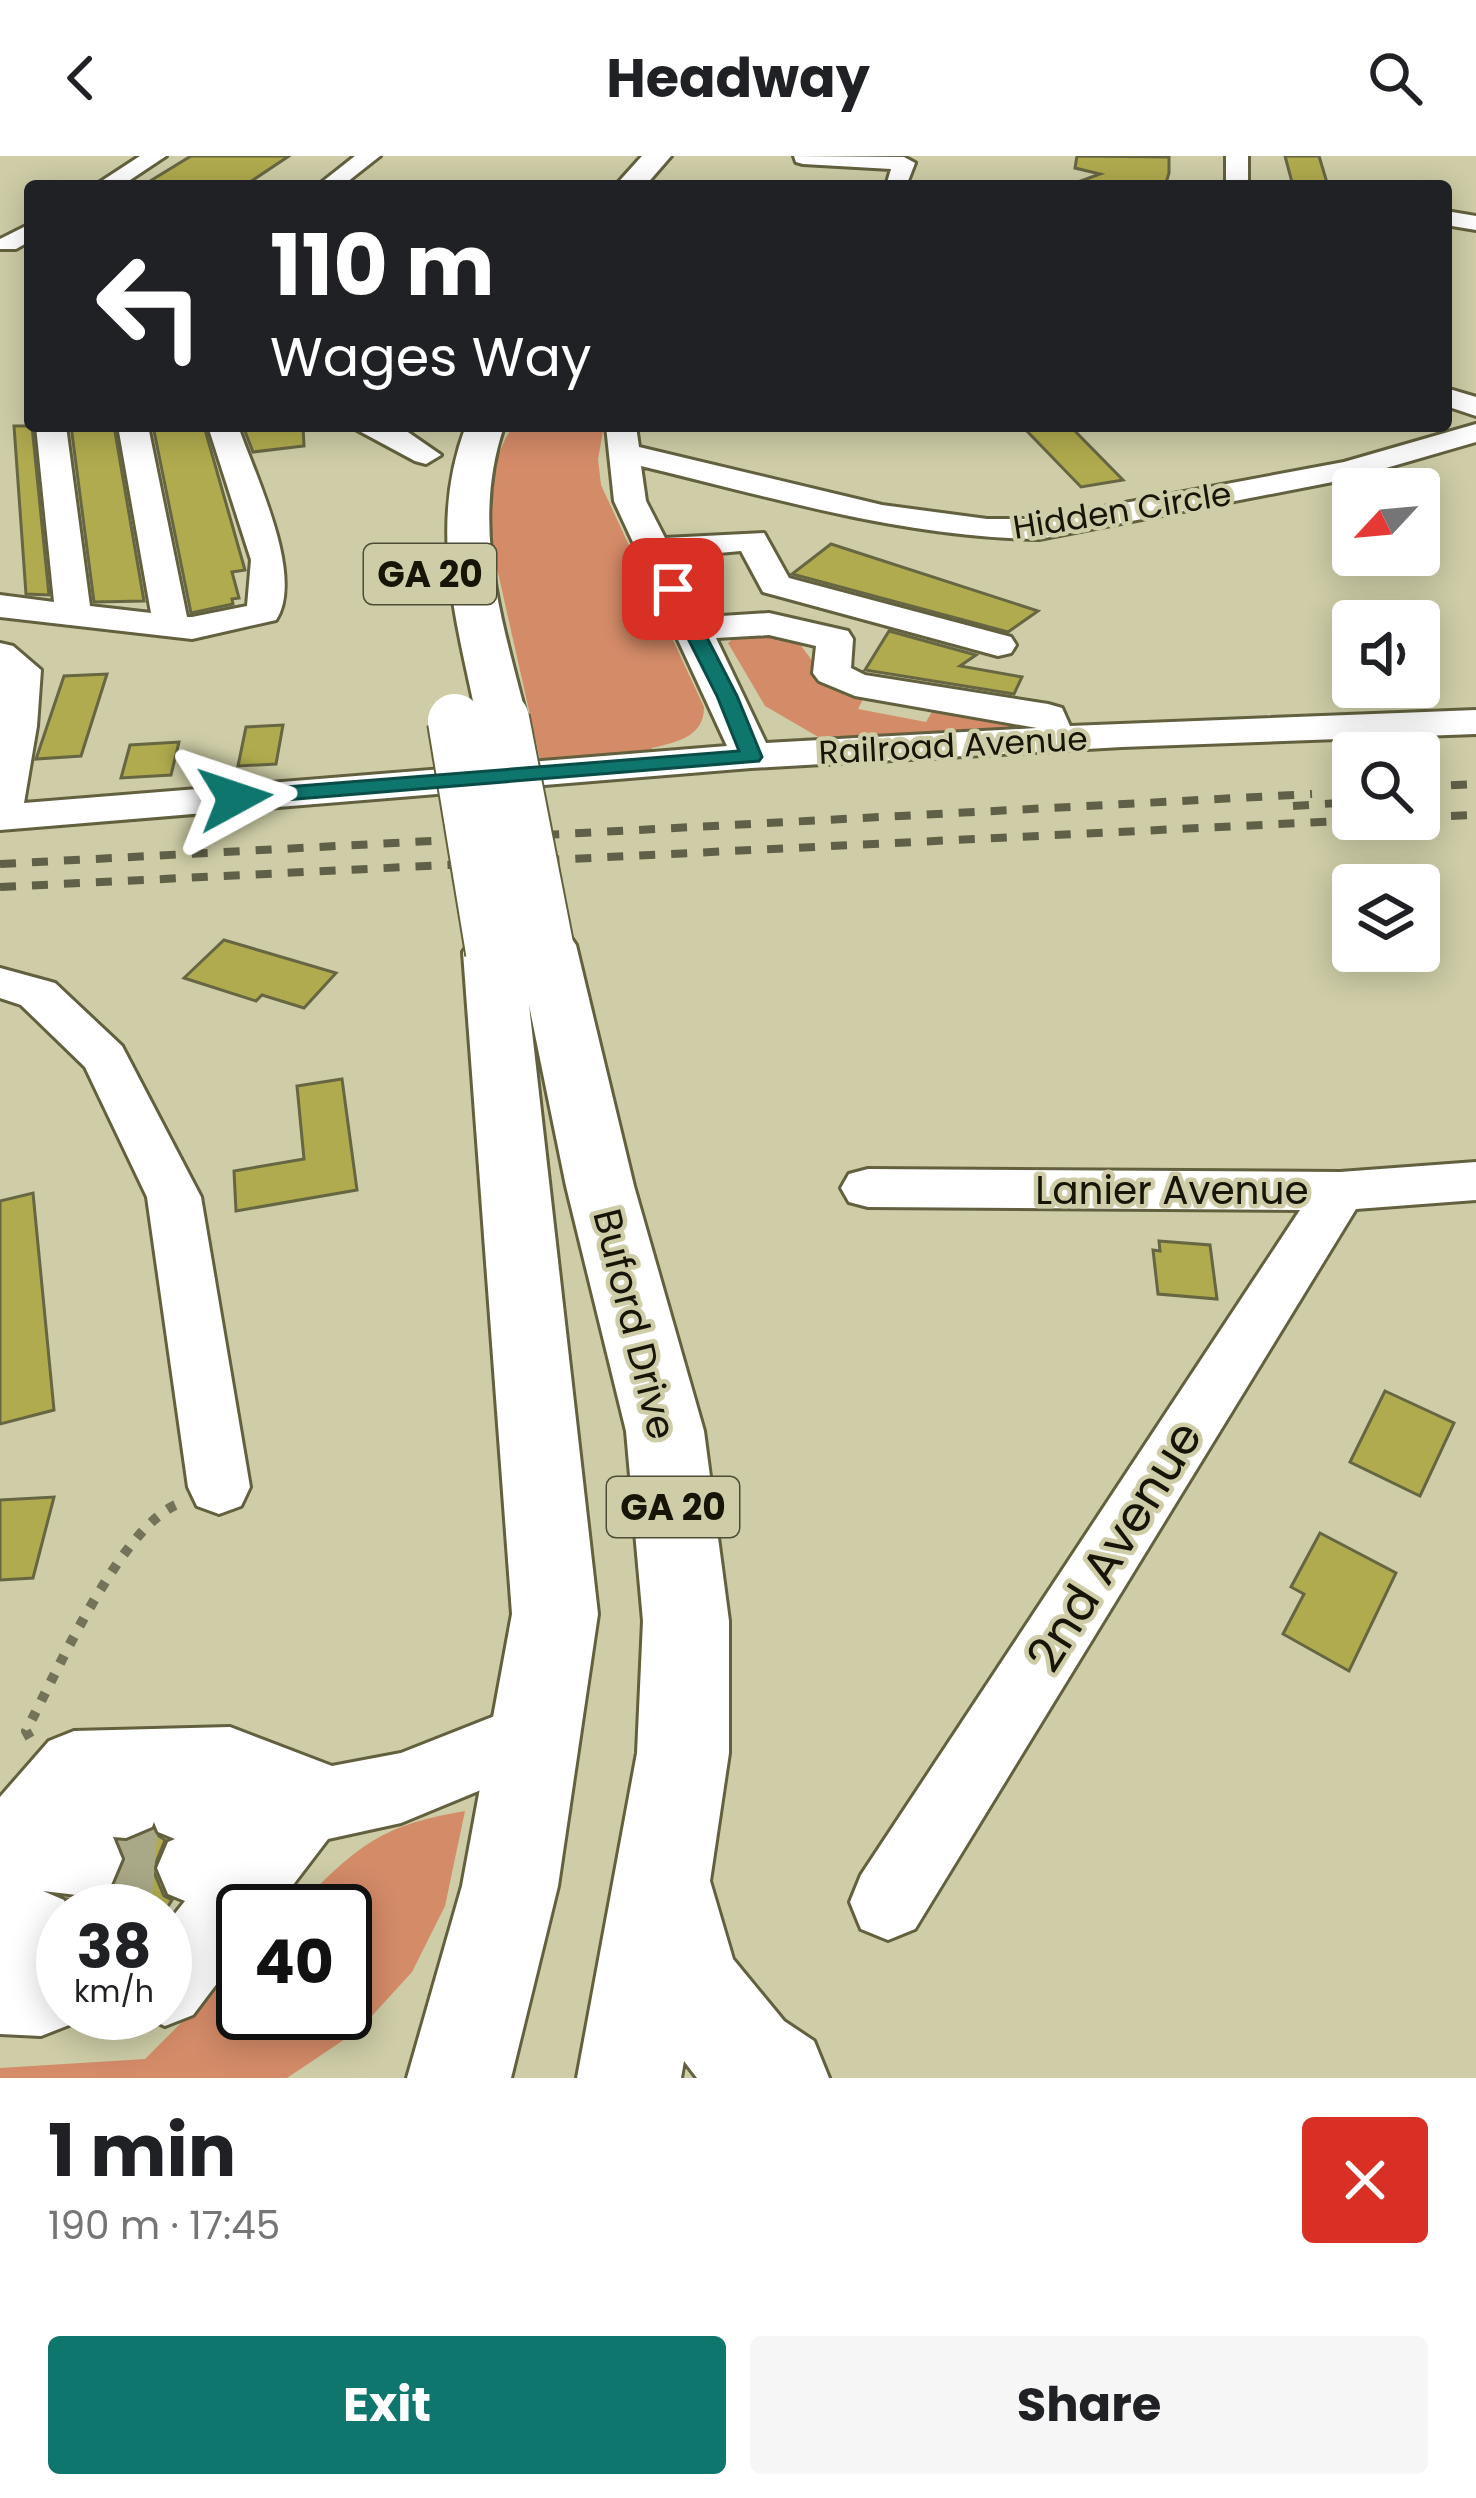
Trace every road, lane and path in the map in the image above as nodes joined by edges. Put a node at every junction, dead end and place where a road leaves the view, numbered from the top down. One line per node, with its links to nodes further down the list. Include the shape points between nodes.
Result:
1 (155, 156): 5 (street)
2 (369, 156): 6 (street)
3 (657, 156): 7 (highway)
4 (804, 157): 8 (street, via 904,163)
5 (115, 180)
6 (336, 180)
7 (635, 180)
8 (898, 180)
9 (52, 432): 19 (street)
10 (217, 432): 20 (street, via 268,560 264,613)
11 (384, 432): 16 (street)
12 (482, 432): 24 (highway, GA 20, via 463,523)
13 (1476, 434): 15 (street, Hidden Circle, via 1348,470 999,531 867,511)
14 (142, 435): 20 (street)
15 (623, 440): 17 (street, via 629,501)
16 (425, 478): 24 (highway, GA 20)
17 (652, 549): 21 (street); 22 (street, via 752,540 775,585)
18 (0, 607): 19 (street)
19 (73, 615): 20 (street)
20 (171, 626)
21 (693, 629): 25 (street, via 769,624 835,639 832,673 855,686); 28 (street)
22 (998, 645)
23 (0, 654): 27 (street, via 22,670)
24 (462, 691): 30 (highway, Buford Drive / GA 20, bridge)
25 (1055, 713): 26 (street, Railroad Avenue); 28 (street, Railroad Avenue)
26 (1476, 722)
27 (9, 727): 29 (street)
28 (752, 757): 29 (street, Railroad Avenue)
29 (0, 817)
30 (520, 948): 36 (highway, Buford Drive / GA 20, via 555,1614); 38 (highway, Buford Drive / GA 20, via 600,1186 665,1432 686,1621 683,1753)
31 (0, 983): 35 (street, via 38,994 104,1058 174,1197)
32 (1476, 1180): 34 (street, Lanier Avenue)
33 (868, 1188): 34 (street, Lanier Avenue)
34 (1340, 1191): 42 (street, 2nd Avenue)
35 (219, 1487): 39 (path, via 164,1510 104,1582 26,1731)
36 (538, 1732): 37 (street, via 401,1788); 43 (highway, Buford Drive / GA 20, via 510,1886)
37 (317, 1807): 40 (street, via 230,1761); 41 (street)
38 (665, 1875): 44 (highway, Buford Drive / GA 20); 45 (highway, via 688,1984 746,2059)
39 (98, 1884)
40 (101, 1884)
41 (105, 1884)
42 (888, 1902)
43 (459, 2078)
44 (629, 2078)
45 (777, 2078)

